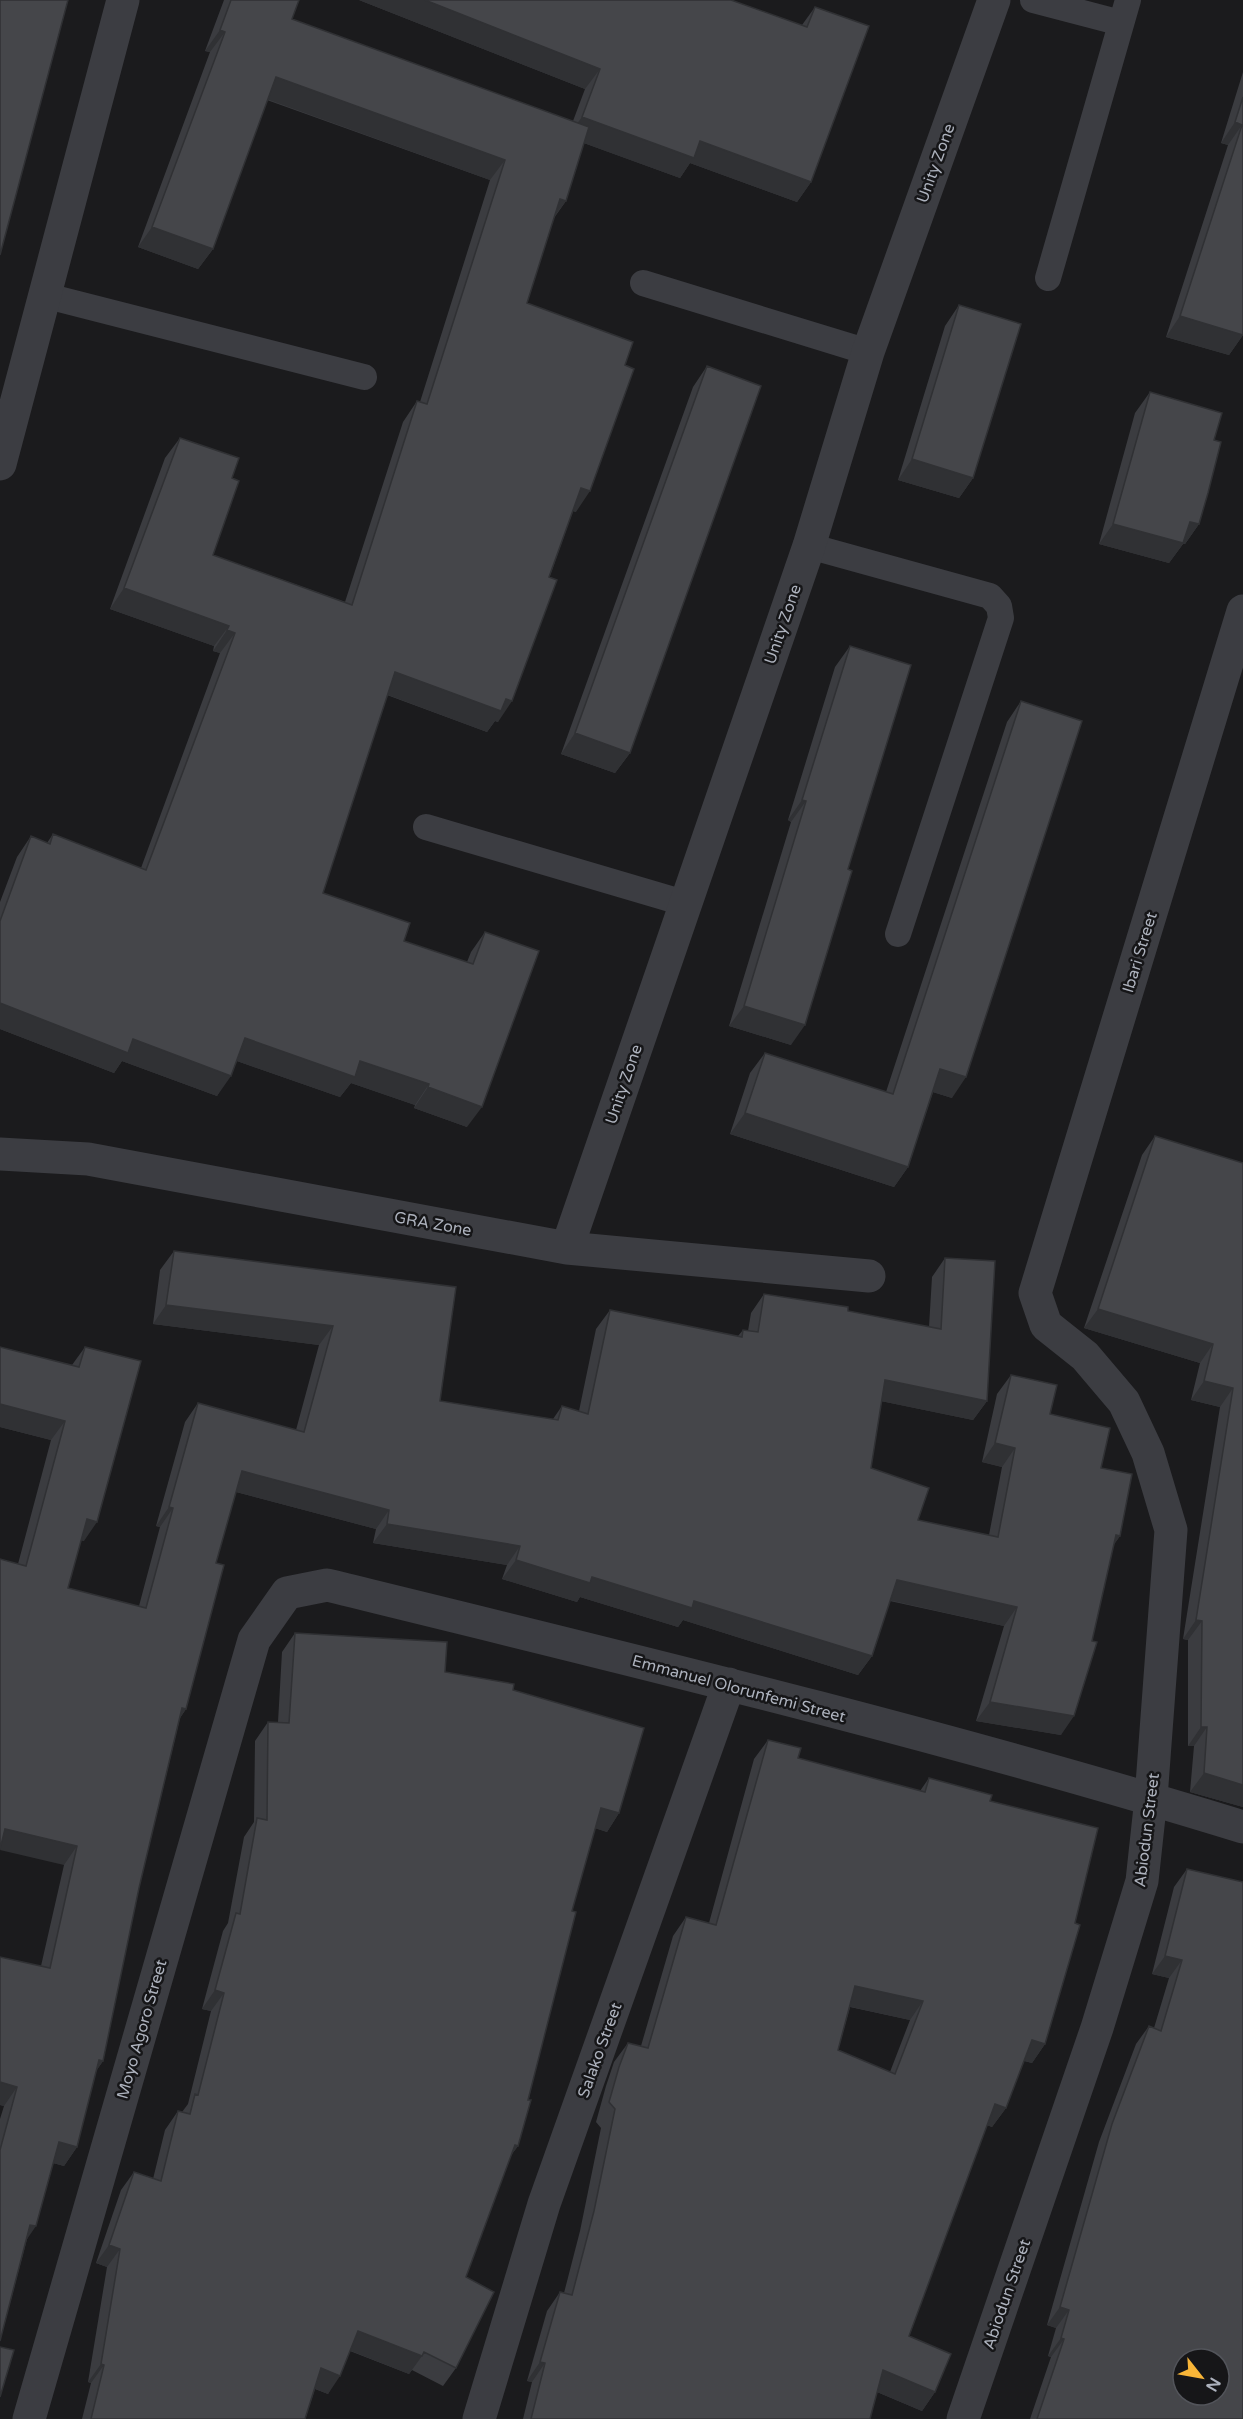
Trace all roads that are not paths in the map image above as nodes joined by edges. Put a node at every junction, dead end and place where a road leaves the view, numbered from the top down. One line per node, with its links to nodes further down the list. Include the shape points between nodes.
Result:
1 (123, 0): 7 (street)
2 (994, 0): 8 (street, Unity Zone)
3 (1033, 0): 4 (lane)
4 (1125, 11): 5 (lane)
5 (1048, 278)
6 (643, 283): 8 (lane)
7 (43, 295): 9 (lane); 10 (street)
8 (868, 352): 11 (street, Unity Zone)
9 (364, 377)
10 (0, 464)
11 (809, 546): 14 (street, Unity Zone); 15 (lane, via 990,596 999,606 1000,618)
12 (1243, 611): 19 (street, Ibari Street)
13 (426, 827): 14 (lane)
14 (684, 903): 17 (street, Unity Zone)
15 (898, 934)
16 (0, 1154): 17 (street, GRA Zone, via 88,1160)
17 (567, 1248): 18 (street, GRA Zone)
18 (869, 1276)
19 (1035, 1293): 22 (street, Abiodun Street, via 1046,1325 1085,1356 1124,1402 1148,1453 1171,1530)
20 (254, 1640): 21 (street, Emmanuel Olorunfemi Street, via 287,1593 327,1585); 24 (street, Moyo Agoro Street)
21 (729, 1684): 22 (street, Emmanuel Olorunfemi Street); 25 (street, Salako Street, via 544,2204)
22 (1151, 1798): 23 (street, Emmanuel Olorunfemi Street); 26 (street, Abiodun Street, via 1142,1881 1097,2028)
23 (1243, 1827)
24 (29, 2419)
25 (479, 2419)
26 (963, 2419)

